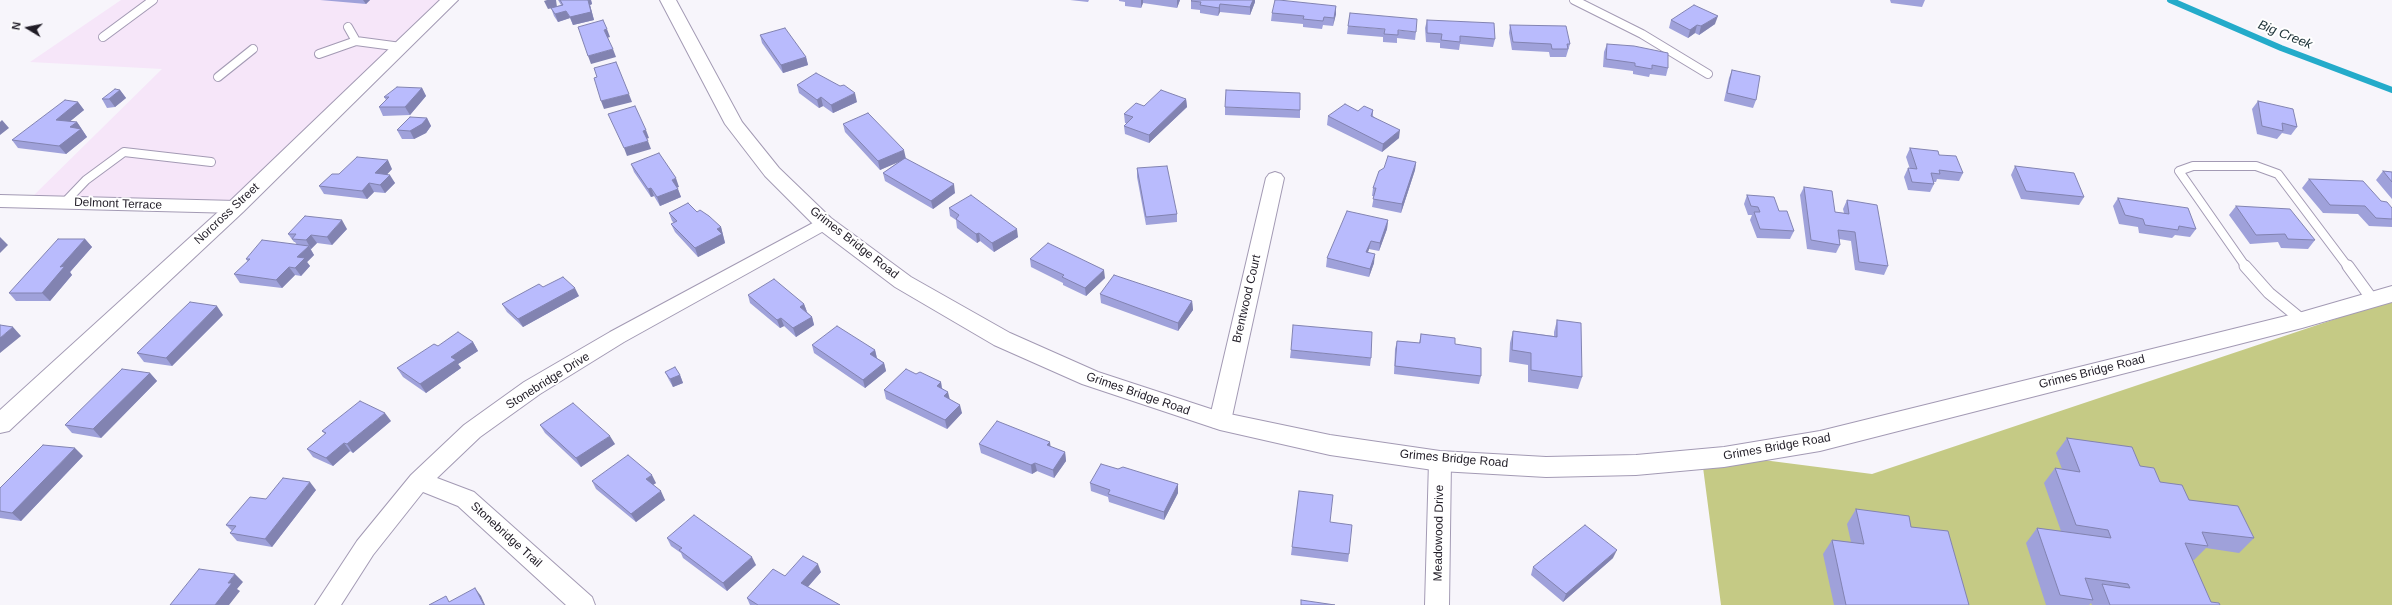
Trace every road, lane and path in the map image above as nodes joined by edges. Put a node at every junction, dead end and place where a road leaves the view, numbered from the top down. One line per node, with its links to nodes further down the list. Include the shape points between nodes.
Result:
1 (153, 0): 6 (lane)
2 (450, 0): 8 (street, Norcross Street)
3 (668, 0): 18 (street, Grimes Bridge Road, via 734,124 772,172)
4 (1574, 0): 11 (lane, via 1642,34)
5 (348, 27): 7 (lane)
6 (104, 37)
7 (356, 41): 8 (lane); 10 (lane)
8 (401, 46): 17 (street, Norcross Street)
9 (253, 49): 12 (lane)
10 (319, 54)
11 (1708, 74)
12 (218, 77)
13 (211, 162): 16 (lane, via 124,152 86,180)
14 (1274, 178): 21 (street, Brentwood Court)
15 (0, 201): 16 (street, Delmont Terrace)
16 (65, 202): 17 (street, Delmont Terrace)
17 (236, 207): 22 (street, Norcross Street)
18 (824, 222): 21 (street, Grimes Bridge Road, via 903,282 1002,339 1090,378); 24 (street, Stonebridge Drive, via 532,388 472,431)
19 (2382, 296): 20 (street, Grimes Bridge Road); 20 (lane, via 2278,174 2256,166 2193,166 2179,171 2247,269 2269,293)
20 (2302, 320): 23 (street, Grimes Bridge Road, via 1820,441 1724,457 1636,465 1546,467)
21 (1220, 421): 23 (street, Grimes Bridge Road, via 1330,445)
22 (0, 424)
23 (1440, 460): 27 (street, Meadowood Drive)
24 (419, 481): 25 (street, Stonebridge Drive, via 365,548); 26 (street, Stonebridge Trail, via 466,499)
25 (327, 605)
26 (583, 605)
27 (1437, 605)

